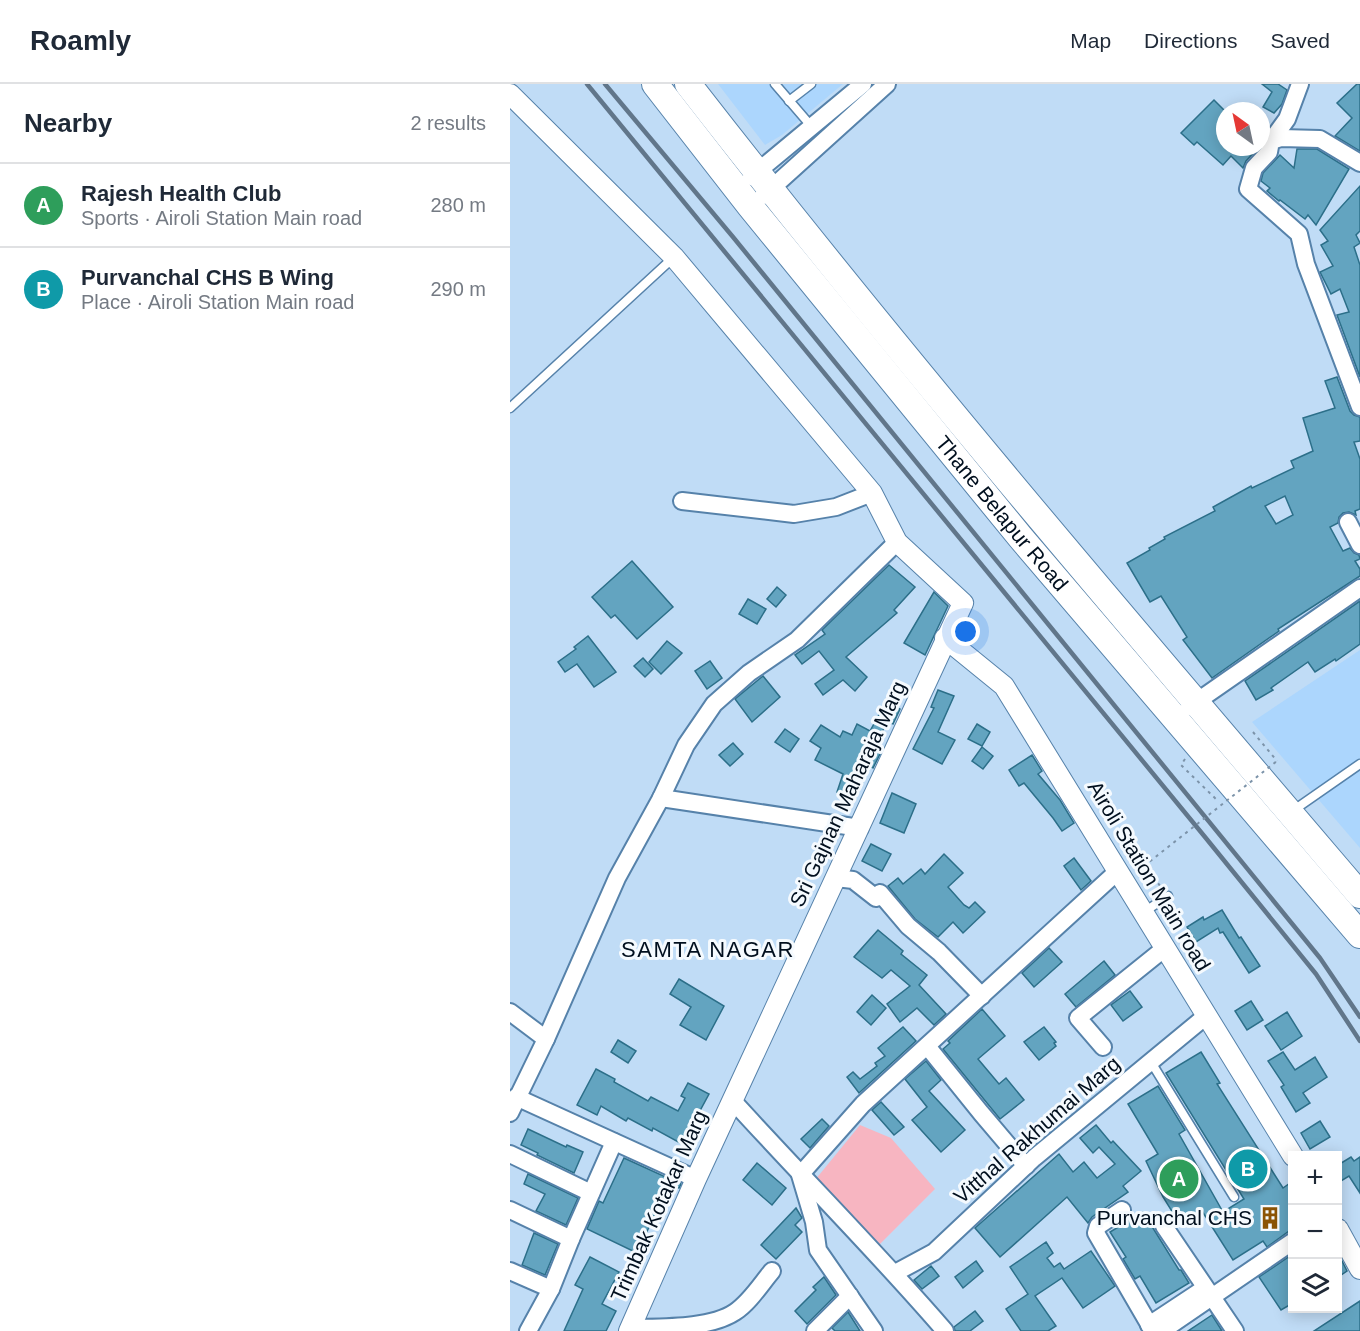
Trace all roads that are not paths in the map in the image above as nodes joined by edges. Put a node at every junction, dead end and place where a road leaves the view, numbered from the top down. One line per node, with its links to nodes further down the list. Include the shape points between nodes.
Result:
1 (655, 84): 14 (main road, Thane Belapur Road)
2 (688, 84): 13 (main road, Thane Belapur Road)
3 (775, 84): 9 (lane)
4 (811, 84): 9 (lane)
5 (863, 84): 10 (street)
6 (887, 84): 13 (street)
7 (1299, 84): 11 (street, via 1287,119)
8 (510, 94): 15 (street)
9 (789, 101): 10 (lane)
10 (812, 127): 13 (street)
11 (1271, 141): 12 (street, via 1320,139); 16 (street, via 1269,152 1254,168 1248,189 1299,234 1306,264)
12 (1360, 163)
13 (764, 181): 14 (street); 25 (main road, Thane Belapur Road, via 1041,522)
14 (743, 197): 26 (main road, Thane Belapur Road, via 1021,538)
15 (675, 257): 17 (lane); 18 (street)
16 (1360, 407)
17 (510, 408)
18 (872, 494): 19 (street, via 836,507 794,514); 21 (street)
19 (682, 501)
20 (1348, 522): 22 (street)
21 (897, 542): 24 (street, Sri Gajnan Maharaja Marg, via 963,603); 28 (street, via 797,640 714,704 686,745)
22 (1360, 544)
23 (1360, 588): 25 (street)
24 (945, 638): 30 (street, Sri Gajnan Maharaja Marg); 31 (street, Airoli Station Main road, via 1004,686)
25 (1195, 702): 26 (street); 29 (main road, Thane Belapur Road)
26 (1175, 719): 36 (main road, Thane Belapur Road)
27 (1360, 764): 29 (lane)
28 (661, 798): 30 (street); 41 (street, via 618,878)
29 (1290, 813): 33 (main road, Thane Belapur Road)
30 (860, 828): 32 (street, Sri Gajnan Maharaja Marg)
31 (1119, 871): 35 (street, Airoli Station Main road); 38 (street)
32 (836, 878): 38 (street, via 853,880 876,897 880,893 908,926); 46 (street, Sri Gajnan Maharaja Marg)
33 (1360, 895)
34 (1168, 896): 35 (lane)
35 (1144, 912): 37 (street, Airoli Station Main road)
36 (1360, 935)
37 (1165, 948): 40 (street, Airoli Station Main road); 43 (street, via 1078,1018)
38 (982, 996): 42 (street)
39 (510, 1012): 41 (street)
40 (1206, 1016): 44 (street, Vitthal Rakhumai Marg); 49 (street, Airoli Station Main road)
41 (546, 1039): 45 (street)
42 (927, 1046): 51 (street); 52 (street, via 863,1104)
43 (1103, 1047)
44 (1151, 1062): 51 (street, Vitthal Rakhumai Marg); 55 (lane)
45 (516, 1097): 47 (street); 48 (street)
46 (733, 1101): 52 (street); 53 (street, Trimbak Kotakar Marg)
47 (510, 1113)
48 (614, 1142): 53 (street); 54 (street)
49 (1290, 1151)
50 (510, 1154): 54 (street)
51 (1026, 1166): 65 (street, Vitthal Rakhumai Marg, via 934,1252)
52 (800, 1175): 65 (street); 68 (street, via 818,1250)
53 (696, 1179): 69 (street, Trimbak Kotakar Marg)
54 (591, 1193): 60 (street)
55 (1234, 1197)
56 (510, 1210): 60 (street)
57 (1122, 1210): 70 (street, via 1095,1231)
58 (1164, 1226): 67 (street)
59 (1342, 1236): 62 (street)
60 (571, 1239): 66 (street)
61 (1288, 1245): 67 (street)
62 (1360, 1269)
63 (510, 1271): 66 (street)
64 (772, 1271): 69 (street, via 735,1312 713,1321)
65 (895, 1273): 74 (street)
66 (551, 1289): 71 (street)
67 (1208, 1293): 70 (street); 75 (street)
68 (850, 1296): 72 (street); 73 (street)
69 (630, 1329)
70 (1155, 1329)
71 (528, 1331)
72 (815, 1331)
73 (874, 1331)
74 (945, 1331)
75 (1235, 1331)

